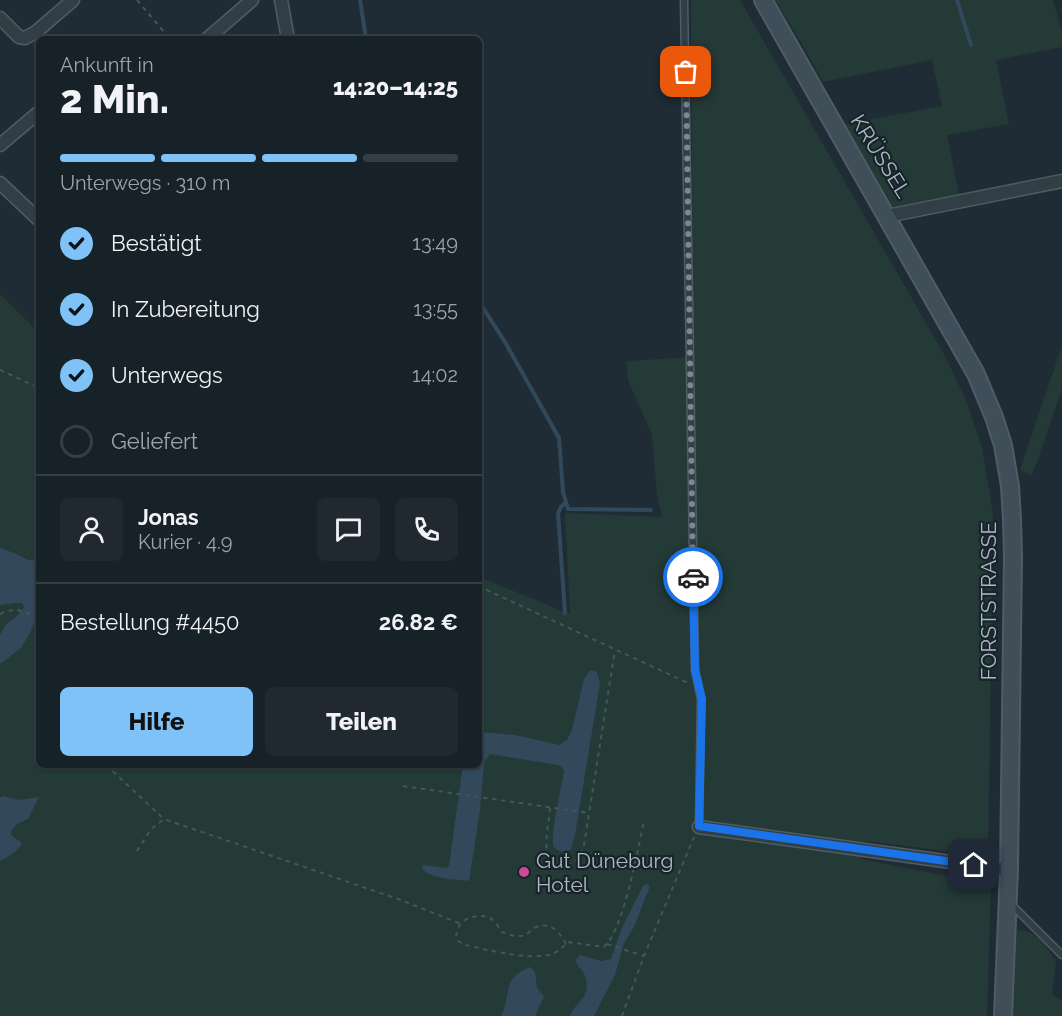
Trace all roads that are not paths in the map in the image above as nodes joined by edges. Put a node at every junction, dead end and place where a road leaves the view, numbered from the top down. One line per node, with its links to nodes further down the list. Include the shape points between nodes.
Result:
1 (74, 0): 6 (street, via 26,38 19,37)
2 (252, 0): 7 (street)
3 (281, 0): 8 (street)
4 (684, 0): 15 (lane, via 695,670 702,699)
5 (763, 0): 13 (street, KRÜSSEL)
6 (0, 18)
7 (210, 36)
8 (287, 36)
9 (36, 115): 10 (street)
10 (0, 145)
11 (1062, 181): 13 (street, KRÜSSEL)
12 (0, 183): 14 (street)
13 (887, 216): 16 (street, FORSTSTRASSE, via 976,374 1003,445 1010,486 1012,544)
14 (36, 217)
15 (699, 826): 16 (street)
16 (1009, 870): 17 (street, FORSTSTRASSE)
17 (1007, 900): 18 (lane); 19 (street, FORSTSTRASSE)
18 (1062, 956)
19 (1003, 1016)

